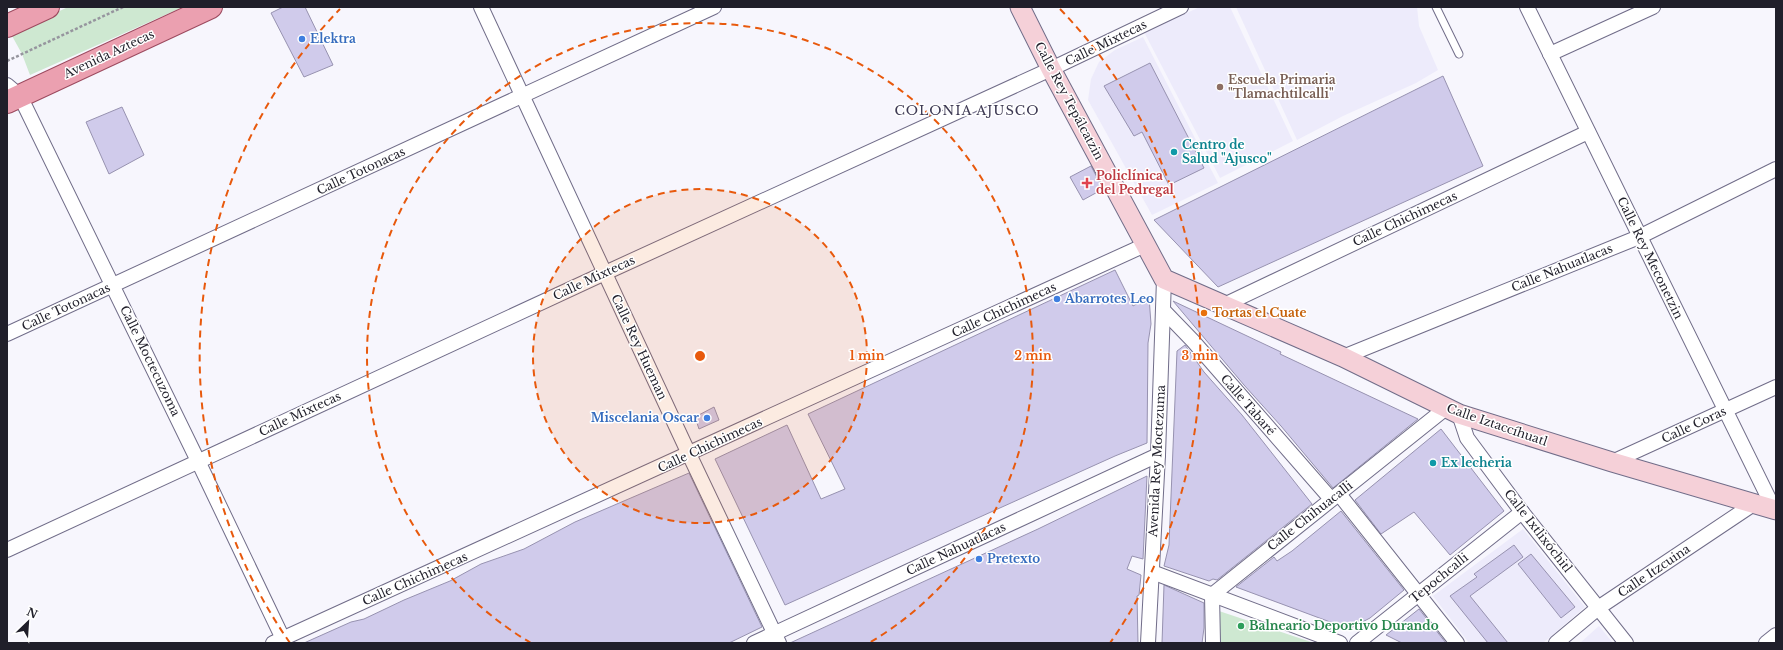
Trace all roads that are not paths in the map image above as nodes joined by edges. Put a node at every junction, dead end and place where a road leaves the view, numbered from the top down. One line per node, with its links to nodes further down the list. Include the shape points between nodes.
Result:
1 (48, 7): 10 (main road)
2 (211, 7): 14 (main road, Avenida Aztecas)
3 (481, 7): 15 (street, Calle Rey Hueman)
4 (714, 7): 15 (street, Calle Totonacas)
5 (1020, 7): 13 (street, Calle Rey Tepálcatzin)
6 (1181, 7): 13 (street, Calle Mixtecas)
7 (1436, 7): 11 (lane)
8 (1527, 7): 12 (street, Calle Rey Meconetzin)
9 (1654, 7): 12 (street)
10 (7, 26)
11 (1459, 54)
12 (1550, 54): 16 (street, Calle Rey Meconetzin)
13 (1051, 69): 19 (street, Calle Rey Tepálcatzin); 20 (street, Calle Mixtecas)
14 (11, 94): 22 (street, Calle Moctecuzoma)
15 (523, 96): 20 (street, Calle Rey Hueman); 22 (street, Calle Totonacas)
16 (1588, 132): 18 (street, Calle Rey Meconetzin); 23 (street, Calle Chichimecas)
17 (1776, 169): 18 (street, Calle Nahuatlacas)
18 (1639, 237): 26 (street, Calle Nahuatlacas); 28 (street, Calle Rey Meconetzin)
19 (1146, 245): 21 (street, Calle Rey Tepálcatzin); 30 (street, Calle Chichimecas)
20 (605, 273): 30 (street, Calle Rey Hueman); 32 (street, Calle Mixtecas)
21 (1164, 279): 23 (street, Calle Iztaccíhuatl); 24 (street, Avenida Rey Moctezuma)
22 (113, 285): 25 (street, Calle Totonacas); 32 (street, Calle Moctecuzoma)
23 (1222, 306): 26 (street, Calle Iztaccíhuatl)
24 (1164, 311): 31 (street, Avenida Rey Moctezuma); 34 (street, Calle Tabaré)
25 (7, 334)
26 (1343, 357): 29 (street, Calle Iztaccíhuatl)
27 (1776, 387): 28 (street, Calle Coras)
28 (1726, 410): 33 (street, Calle Coras); 36 (street, Calle Rey Meconetzin)
29 (1453, 411): 33 (street, Calle Iztaccíhuatl); 34 (street, Calle Chihuacalli); 37 (street, Calle Ixtlixóchitl, via 1467,438)
30 (689, 454): 44 (street, Calle Rey Hueman); 45 (street, Calle Chichimecas)
31 (1158, 456): 39 (street, Avenida Rey Moctezuma); 44 (street, Calle Nahuatlacas)
32 (198, 461): 38 (street, Calle Mixtecas); 45 (street, Calle Moctecuzoma)
33 (1612, 462): 35 (street, Calle Iztaccíhuatl)
34 (1335, 497): 40 (street, Calle Chihuacalli); 41 (street, Calle Tabaré)
35 (1755, 503): 36 (street, Calle Iztaccíhuatl); 42 (street, Calle Itzcuina)
36 (1775, 509)
37 (1522, 512): 41 (street, Tepochcalli); 42 (street, Calle Ixtlixóchitl)
38 (7, 550)
39 (1152, 572): 40 (street); 47 (street, Avenida Rey Moctezuma)
40 (1212, 595): 48 (street); 49 (street)
41 (1418, 595): 50 (street, Tepochcalli); 51 (street, Calle Tabaré)
42 (1598, 608): 52 (street, Calle Itzcuina); 53 (street, Calle Ixtlixóchitl)
43 (1776, 635): 54 (street)
44 (777, 638): 46 (street, Calle Nahuatlacas)
45 (280, 641)
46 (754, 643)
47 (1148, 643)
48 (1213, 643)
49 (1340, 643)
50 (1357, 643)
51 (1457, 643)
52 (1556, 643)
53 (1626, 643)
54 (1766, 643)

